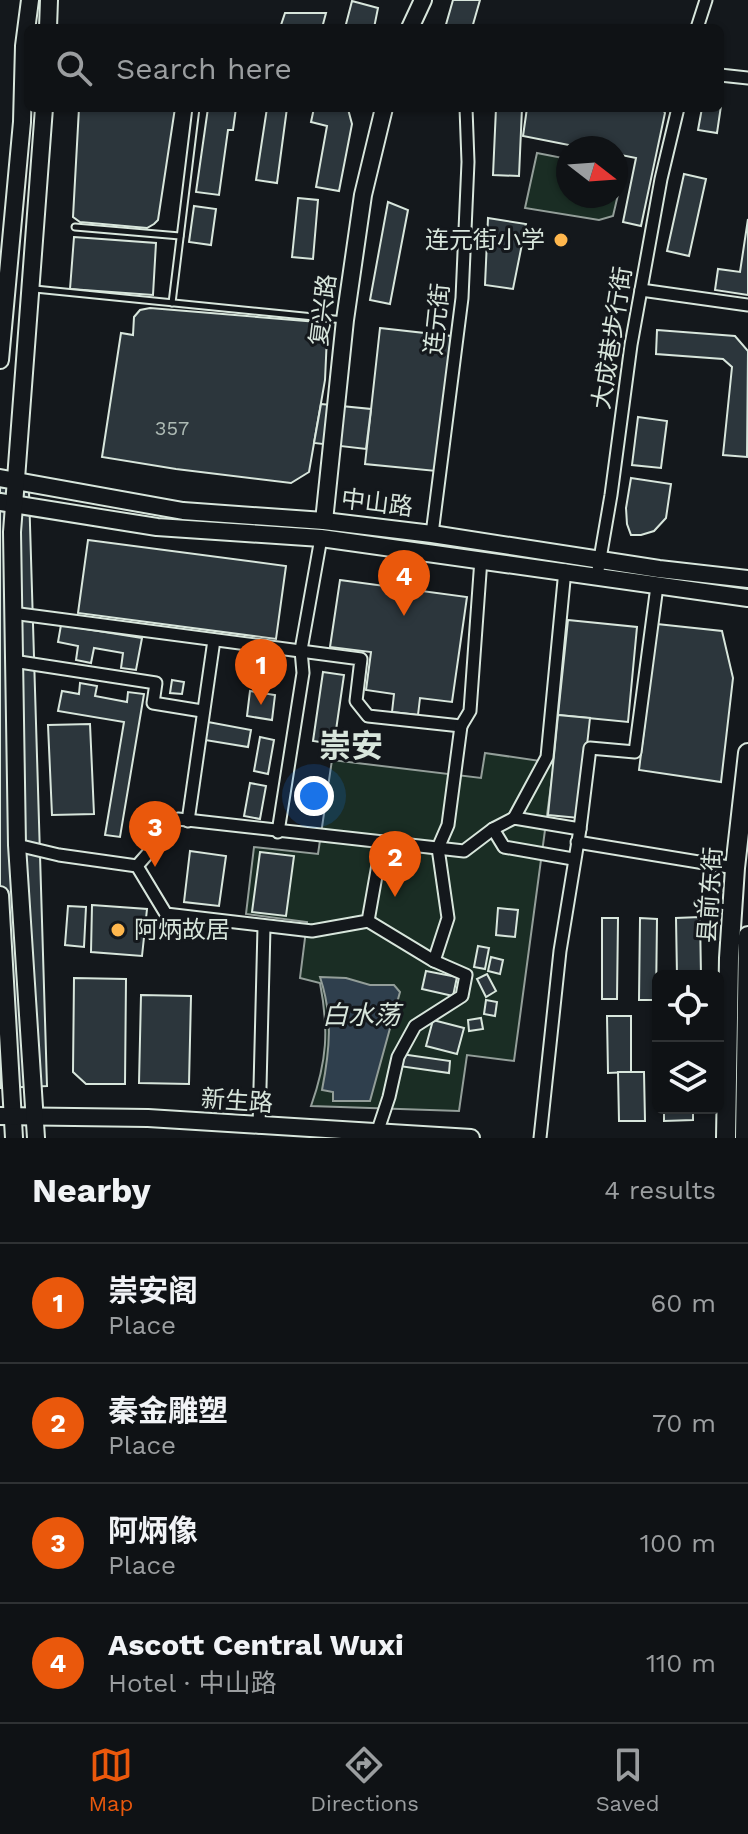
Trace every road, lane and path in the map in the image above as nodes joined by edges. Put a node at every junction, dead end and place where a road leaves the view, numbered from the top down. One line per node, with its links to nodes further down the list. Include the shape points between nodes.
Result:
1 (30, 0): 5 (main road)
2 (49, 0): 6 (main road)
3 (423, 0): 7 (main road)
4 (706, 0): 8 (street)
5 (27, 24)
6 (48, 24)
7 (412, 24)
8 (698, 24)
9 (24, 46): 24 (main road)
10 (724, 75): 11 (street)
11 (748, 78)
12 (44, 112): 19 (main road)
13 (196, 112): 18 (lane)
14 (383, 112): 23 (main road, 复兴路, via 363,195)
15 (466, 112): 28 (street, 连元街, via 462,298)
16 (677, 112): 20 (street, 大成巷步行街)
17 (75, 227): 18 (lane)
18 (180, 236): 21 (lane)
19 (30, 288): 21 (lane); 25 (main road)
20 (641, 290): 22 (street); 31 (street, 大成巷步行街)
21 (172, 303): 23 (lane)
22 (748, 305)
23 (345, 320): 27 (main road, 复兴路)
24 (0, 360)
25 (8, 480): 26 (main road); 27 (main road, 中山路, via 183,511)
26 (7, 504): 29 (main road, 中山路, via 157,527); 36 (main road)
27 (324, 521): 28 (main road, 中山路)
28 (432, 534): 31 (main road, 中山路)
29 (321, 538): 30 (main road, 中山路); 38 (street)
30 (481, 559): 32 (main road, 中山路); 41 (street, via 470,711)
31 (598, 568): 32 (main road, 中山路); 33 (main road, 中山路); 34 (main road, 中山路)
32 (565, 570): 43 (street, via 547,757)
33 (748, 579)
34 (657, 586): 35 (main road, 中山路); 46 (street, via 635,752 590,748)
35 (748, 598)
36 (12, 613): 37 (street); 39 (main road)
37 (214, 640): 38 (street); 40 (street)
38 (301, 650): 41 (street, via 361,659 356,701 368,716); 47 (street, via 303,673)
39 (13, 661): 40 (street, via 156,683 153,703); 50 (main road)
40 (202, 711): 44 (street)
41 (461, 726): 51 (street, via 448,825)
42 (748, 753): 54 (main road, 县前东街)
43 (514, 818): 45 (street); 46 (street)
44 (188, 821): 47 (street); 53 (street, via 178,819)
45 (493, 829): 51 (street, via 464,851); 52 (street, via 504,847)
46 (580, 829): 49 (street)
47 (278, 832): 48 (street)
48 (382, 842): 51 (street); 58 (street)
49 (577, 842): 52 (street); 54 (street)
50 (17, 845): 53 (street); 64 (main road)
51 (438, 848): 61 (street, via 448,918)
52 (573, 859): 70 (street)
53 (137, 866): 59 (street, via 166,914)
54 (735, 868): 57 (main road, 县前东街)
55 (0, 895): 63 (main road)
56 (698, 903): 57 (lane)
57 (732, 907): 71 (main road, 县前东街)
58 (368, 921): 59 (street, via 312,931); 61 (street)
59 (264, 927): 65 (street)
60 (748, 936): 62 (main road, 县前东街)
61 (434, 961): 66 (street, via 466,975 462,996 415,1026 398,1057)
62 (747, 1056): 72 (main road, 县前东街)
63 (6, 1116): 64 (main road, 新生路); 67 (main road)
64 (34, 1116): 65 (main road, 新生路); 68 (main road)
65 (259, 1127): 66 (main road, 新生路)
66 (377, 1133): 69 (main road, 新生路)
67 (14, 1138)
68 (36, 1138)
69 (471, 1138)
70 (540, 1138)
71 (726, 1138)
72 (745, 1138)

